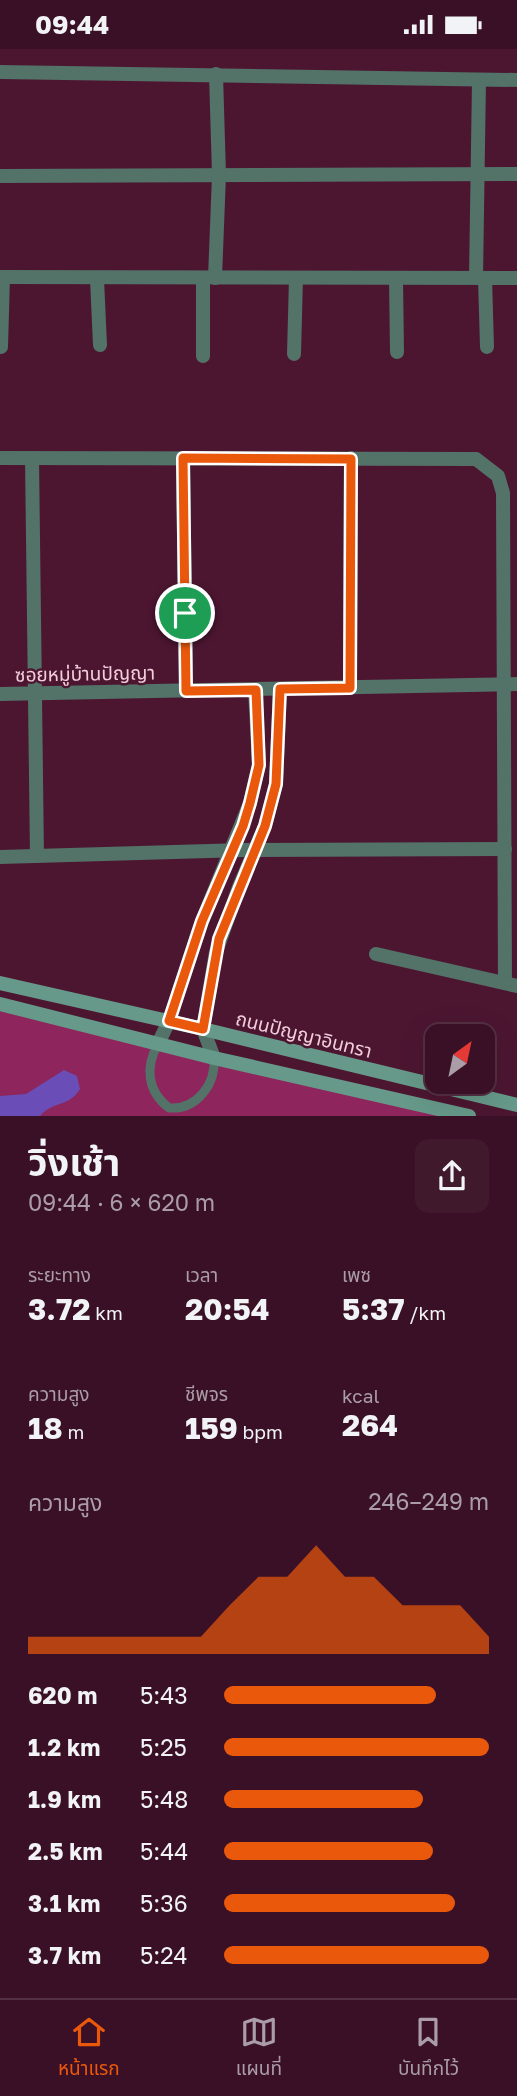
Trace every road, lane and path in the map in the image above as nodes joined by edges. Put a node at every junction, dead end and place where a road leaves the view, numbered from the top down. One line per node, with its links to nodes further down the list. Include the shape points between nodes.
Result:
1 (0, 72): 2 (street)
2 (216, 74): 3 (street); 7 (street)
3 (478, 80): 4 (street); 5 (street)
4 (517, 80)
5 (476, 174): 6 (street); 7 (street); 13 (street)
6 (517, 174)
7 (219, 175): 8 (street); 10 (street)
8 (0, 176)
9 (1, 277): 15 (street); 17 (street)
10 (209, 278): 11 (street); 15 (street); 21 (street)
11 (296, 278): 12 (street); 20 (street)
12 (396, 278): 13 (street); 19 (street)
13 (481, 278): 14 (street); 18 (street)
14 (517, 278)
15 (97, 279): 16 (street)
16 (100, 345)
17 (1, 347)
18 (487, 347)
19 (397, 352)
20 (294, 354)
21 (203, 356)
22 (0, 458): 23 (street)
23 (32, 458): 24 (street); 33 (street)
24 (183, 458): 25 (street); 31 (street)
25 (351, 459): 26 (street, via 476,459 498,476); 28 (street)
26 (510, 524): 27 (street)
27 (511, 685): 28 (street, ซอยหมู่บ้านปัญญา); 34 (street)
28 (350, 688): 29 (street, ซอยหมู่บ้านปัญญา)
29 (280, 689): 30 (street, ซอยหมู่บ้านปัญญา); 36 (street, via 276,784)
30 (256, 690): 31 (street, ซอยหมู่บ้านปัญญา); 35 (street, via 259,765)
31 (186, 691): 33 (street, ซอยหมู่บ้านปัญญา)
32 (0, 694): 33 (street, ซอยหมู่บ้านปัญญา)
33 (36, 694): 37 (street)
34 (505, 849): 36 (street); 41 (street)
35 (232, 850): 36 (street); 37 (street); 43 (street, via 202,921)
36 (256, 850): 44 (street, via 219,939)
37 (37, 856): 38 (street)
38 (0, 857)
39 (376, 954): 41 (street)
40 (0, 983): 43 (main road, ถนนปัญญาอินทรา)
41 (511, 985)
42 (0, 1004): 45 (main road)
43 (169, 1021): 44 (main road, ถนนปัญญาอินทรา); 45 (street)
44 (203, 1029): 46 (street); 48 (main road, ถนนปัญญาอินทรา)
45 (158, 1044): 46 (main road); 47 (lane, via 149,1061 149,1079)
46 (214, 1058): 49 (lane, via 215,1070 204,1093); 51 (main road)
47 (162, 1103): 49 (lane); 50 (lane)
48 (517, 1105)
49 (179, 1113)
50 (160, 1116)
51 (469, 1116)

